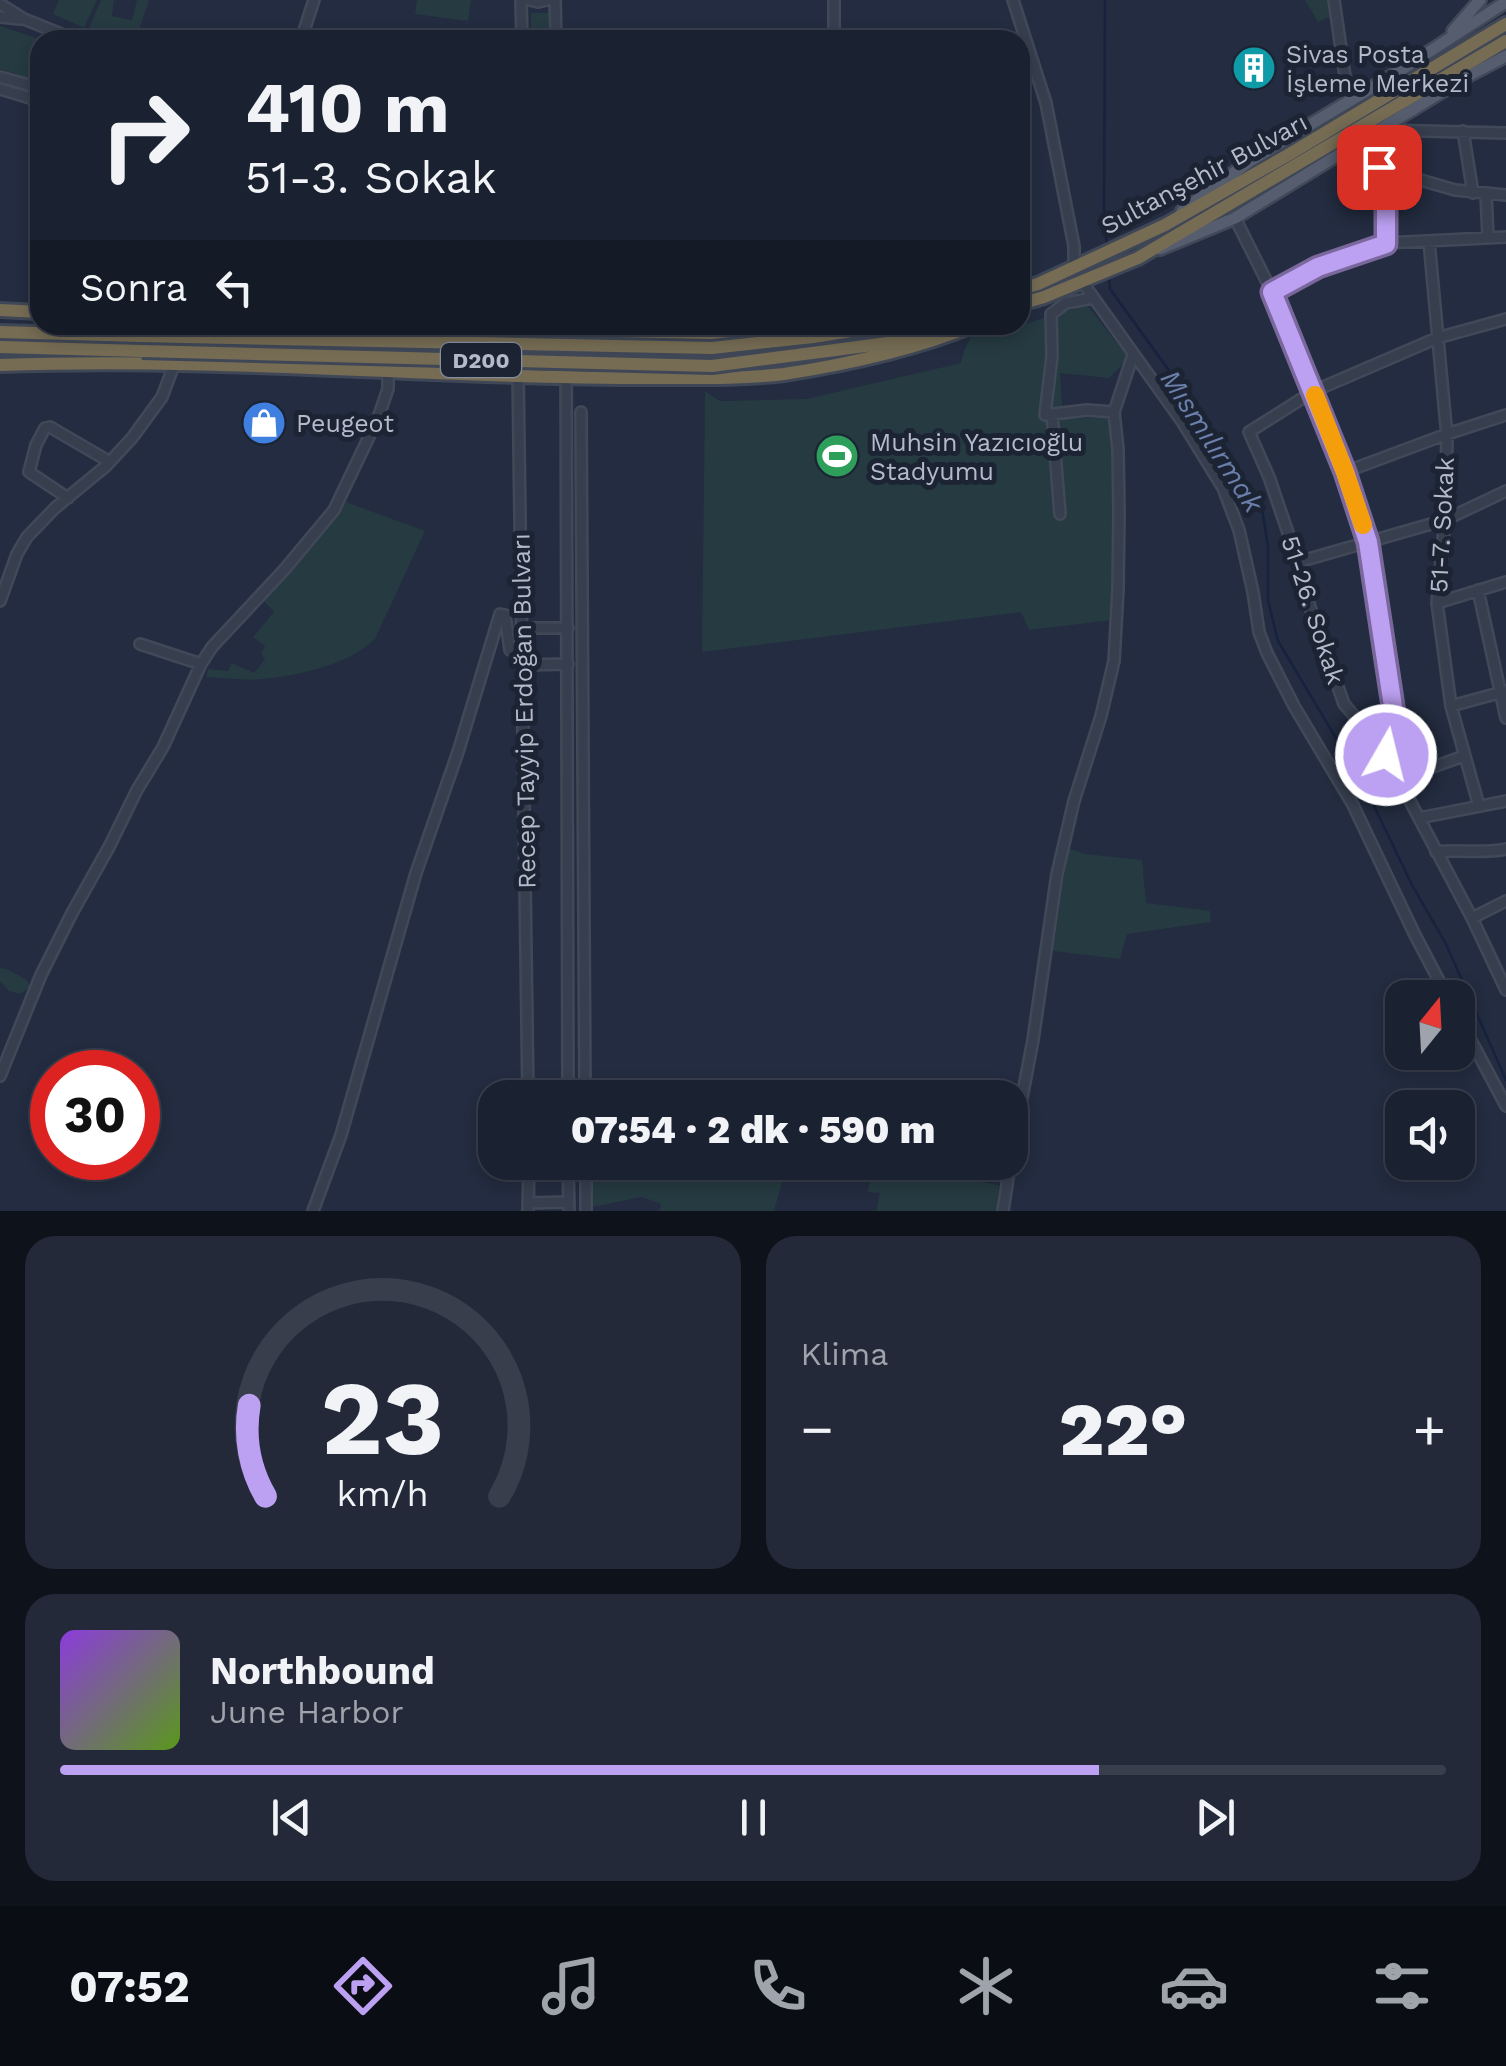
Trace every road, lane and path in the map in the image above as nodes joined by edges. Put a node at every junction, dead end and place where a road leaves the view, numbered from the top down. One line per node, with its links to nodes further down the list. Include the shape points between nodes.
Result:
1 (521, 0): 17 (street)
2 (529, 0): 3 (street)
3 (547, 0)
4 (555, 0): 18 (street)
5 (834, 0): 19 (street)
6 (1013, 0): 20 (street)
7 (1334, 0): 31 (street)
8 (1480, 0): 22 (main road)
9 (312, 2): 16 (street)
10 (1506, 2): 22 (main road)
11 (0, 4): 13 (street)
12 (0, 17): 13 (street)
13 (24, 18): 15 (street)
14 (1506, 24): 36 (highway, Sultanşehir Bulvarı)
15 (52, 30)
16 (304, 30)
17 (522, 30)
18 (556, 30)
19 (834, 30)
20 (1023, 30)
21 (1506, 42): 36 (highway, Sultanşehir Bulvarı)
22 (1440, 45): 31 (main road)
23 (1030, 53): 48 (street)
24 (1506, 56): 26 (main road)
25 (1506, 68): 26 (main road)
26 (1479, 70): 32 (main road)
27 (0, 76): 28 (street)
28 (30, 85)
29 (0, 88): 30 (street)
30 (30, 98)
31 (1353, 99): 42 (main road, via 1228,176)
32 (1380, 130): 33 (street); 35 (main road)
33 (1463, 131): 34 (street); 38 (street)
34 (1506, 133)
35 (1354, 146): 37 (street); 41 (main road)
36 (1291, 161): 42 (highway, Sultanşehir Bulvarı); 47 (highway, Sultanşehir Bulvarı)
37 (1386, 170): 38 (street); 46 (street)
38 (1473, 193): 39 (street)
39 (1486, 194): 40 (street); 44 (street)
40 (1506, 195)
41 (1235, 218): 47 (main road); 50 (street)
42 (1166, 224): 48 (highway, Sultanşehir Bulvarı, via 1088,262)
43 (1506, 237): 44 (street)
44 (1488, 238): 45 (street)
45 (1429, 240): 46 (street); 66 (street, 51-7. Sokak)
46 (1386, 244): 50 (street, via 1318,267)
47 (1138, 258): 48 (highway, Sultanşehir Bulvarı)
48 (1082, 275): 49 (highway, Sultanşehir Bulvarı); 51 (street); 52 (highway, Sultanşehir Bulvarı)
49 (1030, 286)
50 (1272, 292): 77 (street)
51 (1094, 298): 69 (street); 80 (street, via 1066,303 1051,314 1045,415)
52 (1030, 301)
53 (0, 310): 54 (highway)
54 (30, 312)
55 (1506, 320): 66 (street)
56 (0, 332): 57 (highway, D200)
57 (30, 333)
58 (71, 335): 67 (highway, D200)
59 (517, 335): 75 (street, Recep Tayyip Erdoğan Bulvarı)
60 (566, 335): 76 (street, Recep Tayyip Erdoğan Bulvarı)
61 (647, 335): 62 (highway)
62 (728, 335)
63 (826, 335): 67 (highway, D200, bridge, via 712,348)
64 (918, 335): 67 (highway, D200, bridge, via 712,366)
65 (945, 335): 76 (highway, via 892,353 780,374)
66 (1437, 338): 77 (street); 82 (street, 51-7. Sokak)
67 (141, 344): 68 (highway, D200)
68 (0, 347)
69 (1133, 355): 79 (street); 117 (street, via 1223,488 1267,653 1353,806)
70 (0, 356): 71 (highway)
71 (71, 363): 72 (highway); 73 (highway)
72 (0, 365)
73 (174, 366): 74 (highway); 83 (street, via 162,398)
74 (388, 371): 75 (highway); 101 (street, via 378,418 334,510)
75 (519, 376): 76 (highway); 95 (street, Recep Tayyip Erdoğan Bulvarı)
76 (568, 378): 96 (street, Recep Tayyip Erdoğan Bulvarı)
77 (1314, 391): 84 (street); 90 (street, 51-26. Sokak, via 1248,432)
78 (581, 412): 99 (street)
79 (1114, 412): 80 (street); 133 (street, via 1114,661 1057,874)
80 (1052, 414): 87 (street)
81 (1506, 415): 82 (street)
82 (1447, 434): 84 (street); 88 (street, 51-7. Sokak)
83 (110, 462): 86 (street); 86 (street, via 45,428 29,472)
84 (1345, 472): 89 (street)
85 (1506, 491): 88 (street)
86 (68, 498): 93 (street, via 27,537)
87 (1060, 514)
88 (1445, 520): 89 (street); 94 (street, 51-7. Sokak)
89 (1368, 542): 90 (street); 107 (street, via 1394,713)
90 (1298, 562): 107 (street, 51-26. Sokak, via 1344,704)
91 (1506, 582): 92 (street)
92 (1478, 590): 94 (street); 104 (street)
93 (0, 601)
94 (1438, 603): 105 (street, 51-7. Sokak)
95 (522, 628): 96 (street); 100 (street, Recep Tayyip Erdoğan Bulvarı)
96 (568, 628): 98 (street, Recep Tayyip Erdoğan Bulvarı)
97 (140, 644): 101 (street)
98 (568, 648): 99 (street); 102 (street, Recep Tayyip Erdoğan Bulvarı)
99 (582, 649): 123 (street)
100 (523, 650): 103 (street, Recep Tayyip Erdoğan Bulvarı); 131 (street, via 510,650 500,614)
101 (201, 664): 120 (street, via 41,975)
102 (568, 664): 103 (street); 122 (street, Recep Tayyip Erdoğan Bulvarı)
103 (523, 665): 121 (street, Recep Tayyip Erdoğan Bulvarı)
104 (1502, 692): 105 (street); 106 (street)
105 (1451, 706): 108 (street, 51-7. Sokak)
106 (1506, 718)
107 (1386, 755): 109 (street, 51-26. Sokak)
108 (1464, 756): 109 (street); 111 (street, 51-7. Sokak)
109 (1399, 778): 112 (street, 51-26. Sokak)
110 (1506, 801): 111 (street)
111 (1479, 806): 112 (street)
112 (1419, 818): 114 (street, 51-26. Sokak)
113 (1506, 850): 114 (street)
114 (1436, 852): 116 (street, 51-26. Sokak)
115 (1506, 902): 116 (street)
116 (1472, 918): 118 (street, 51-26. Sokak)
117 (1439, 980)
118 (1506, 990)
119 (1475, 1048): 124 (street)
120 (0, 1076)
121 (528, 1080)
122 (568, 1080)
123 (585, 1080)
124 (1506, 1106)
125 (529, 1180): 129 (street)
126 (569, 1180): 127 (street)
127 (569, 1183): 128 (street); 130 (street)
128 (586, 1183): 132 (street)
129 (528, 1207): 130 (street)
130 (570, 1207)
131 (313, 1211)
132 (586, 1211)
133 (1004, 1211)

